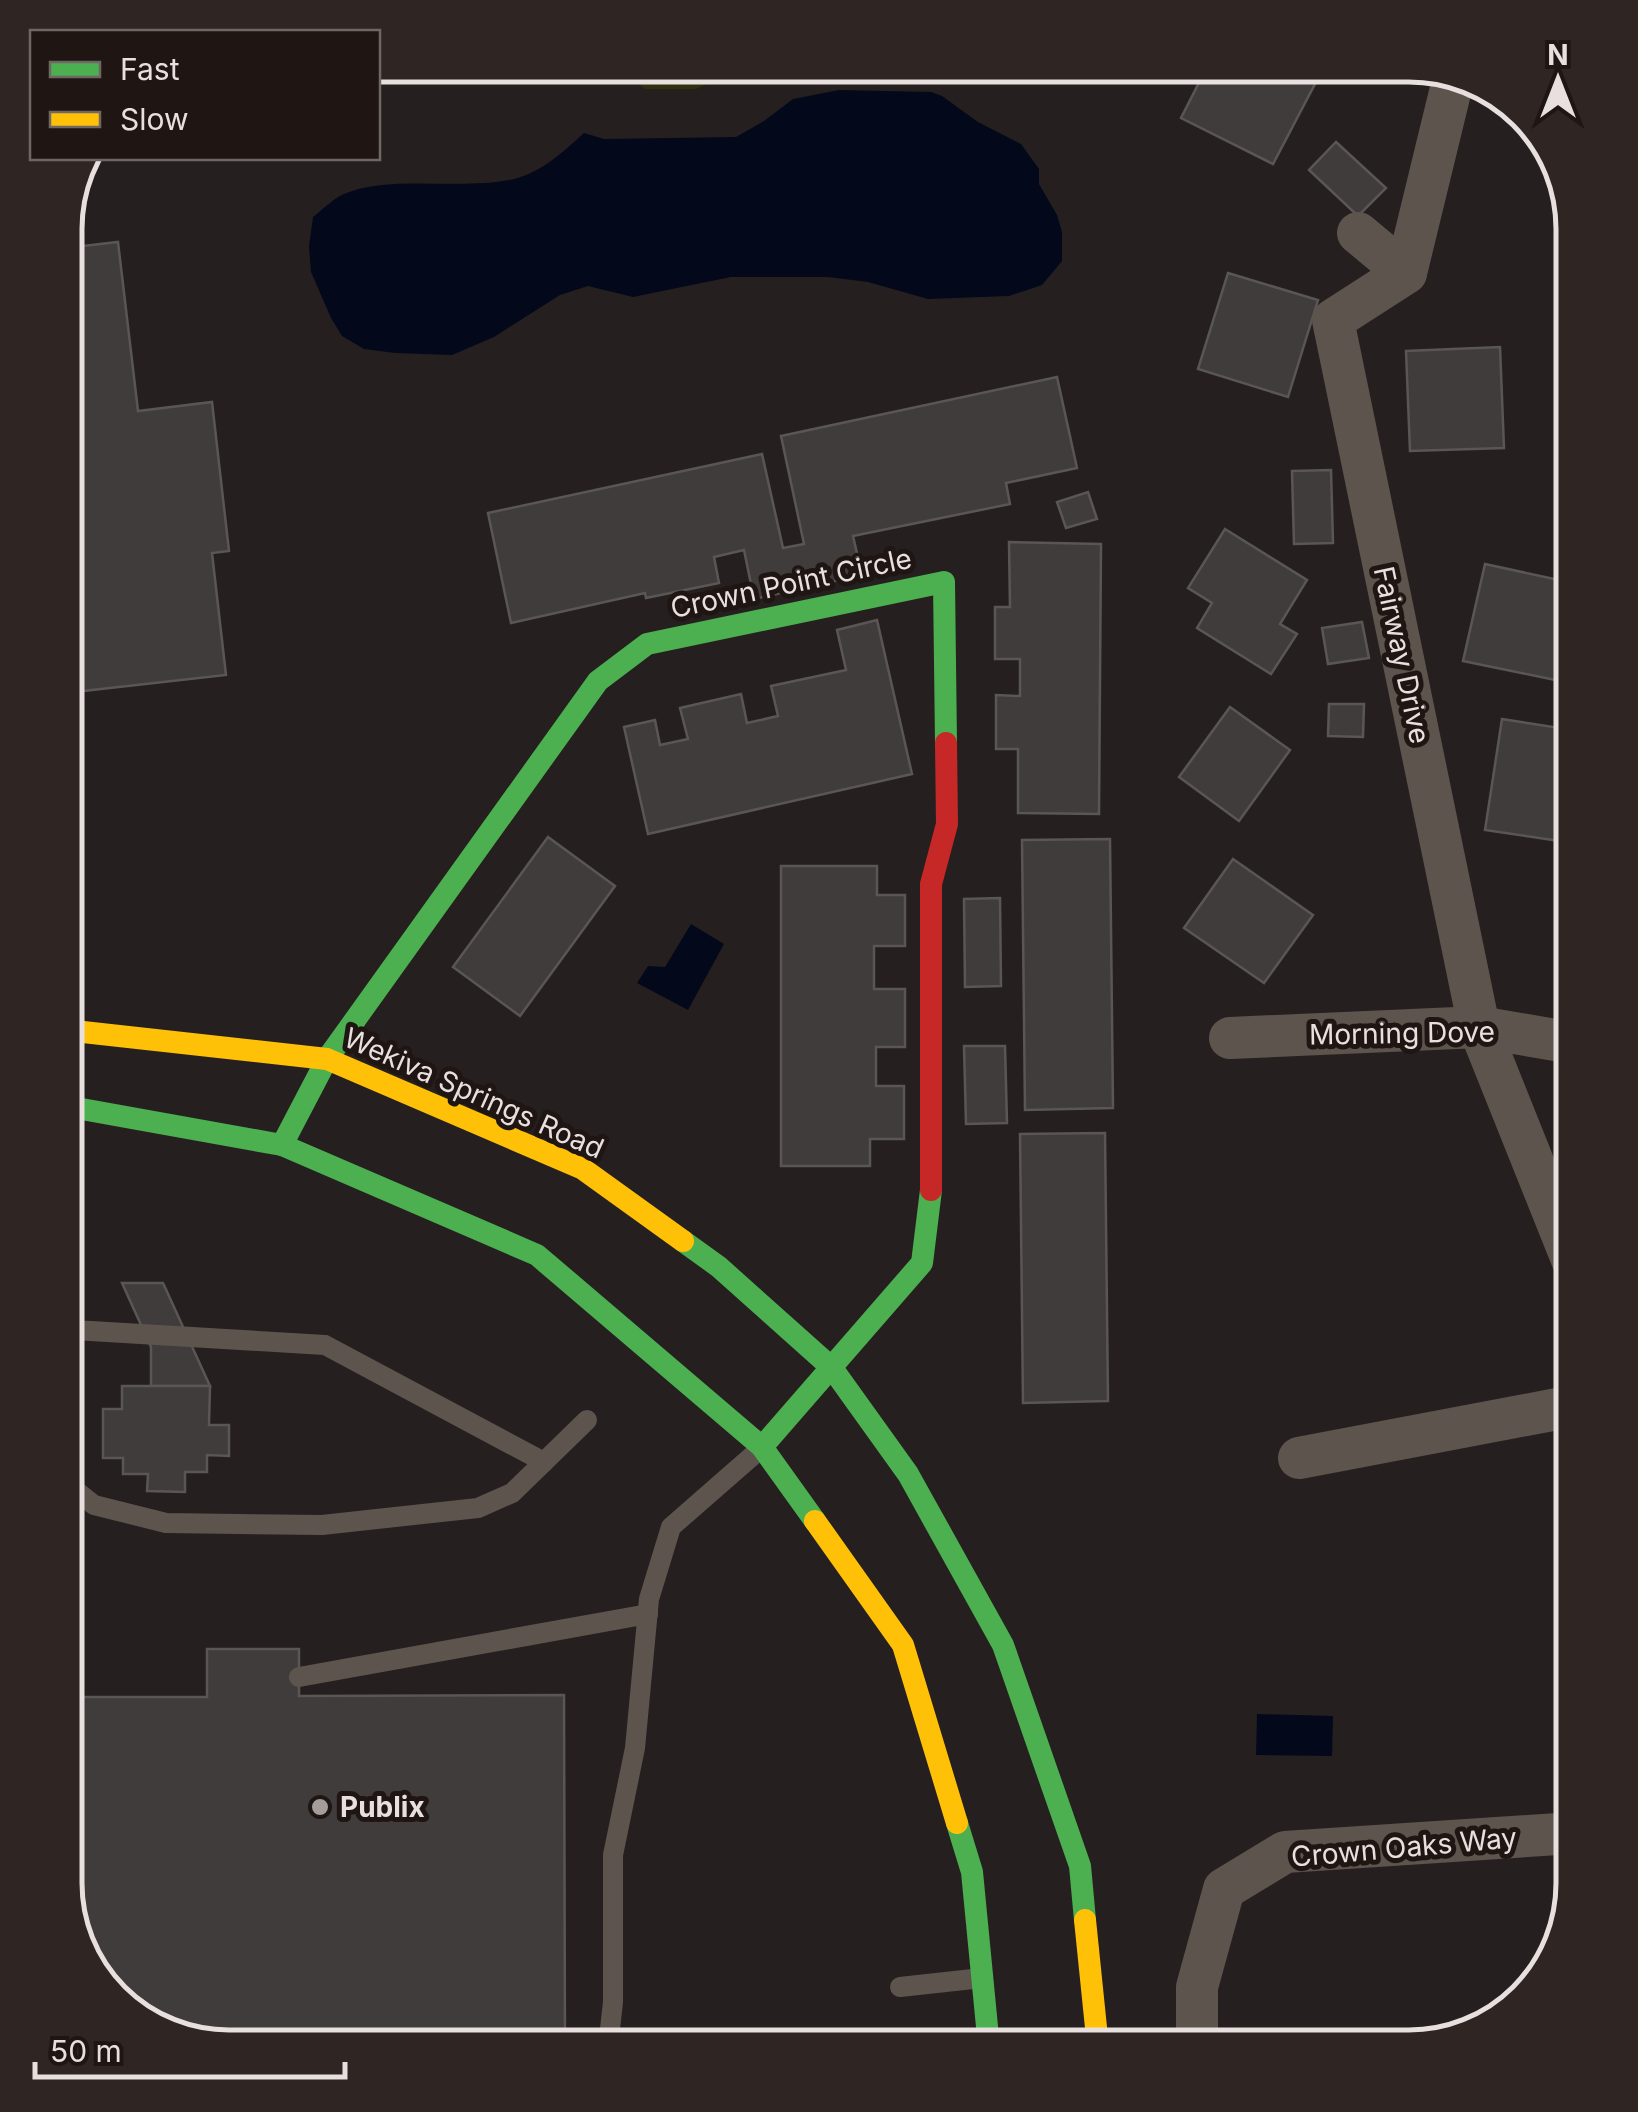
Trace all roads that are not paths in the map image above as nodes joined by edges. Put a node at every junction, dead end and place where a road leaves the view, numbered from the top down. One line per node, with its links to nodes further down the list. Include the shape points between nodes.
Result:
1 (1451, 89): 3 (street)
2 (1358, 233): 3 (street)
3 (1406, 273): 4 (street, Fairway Drive, via 1333,320)
4 (1479, 1027): 6 (street, Morning Dove); 7 (street, Morning Dove); 11 (street, Fairway Drive)
5 (83, 1032): 8 (main road, Wekiva Springs Road)
6 (1230, 1038)
7 (1556, 1039)
8 (327, 1059): 10 (main road, Crown Point Circle); 13 (main road, Wekiva Springs Road, via 583,1169 719,1267); 13 (main road, Crown Point Circle, via 598,681 647,644 944,582 947,824 932,884 932,1193 922,1263)
9 (83, 1109): 10 (main road)
10 (282, 1145): 16 (main road, via 537,1255)
11 (1556, 1220)
12 (83, 1331): 18 (lane, via 325,1346)
13 (832, 1368): 16 (main road, Crown Point Circle); 27 (main road, Wekiva Springs Road, via 908,1474 1002,1645 1080,1866)
14 (1556, 1409): 17 (street)
15 (587, 1420): 18 (lane)
16 (762, 1447): 20 (lane, via 671,1527); 23 (main road, via 904,1645 972,1872)
17 (1299, 1458)
18 (544, 1462): 19 (lane, via 512,1493 478,1508 322,1526 166,1522 94,1506)
19 (83, 1497)
20 (648, 1614): 21 (lane); 25 (lane, via 635,1748 614,1855)
21 (299, 1677)
22 (1556, 1834): 28 (street, Crown Oaks Way, via 1285,1852 1224,1890 1196,1986)
23 (982, 1978): 24 (lane); 26 (main road)
24 (900, 1987)
25 (610, 2030)
26 (987, 2030)
27 (1096, 2030)
28 (1197, 2030)

